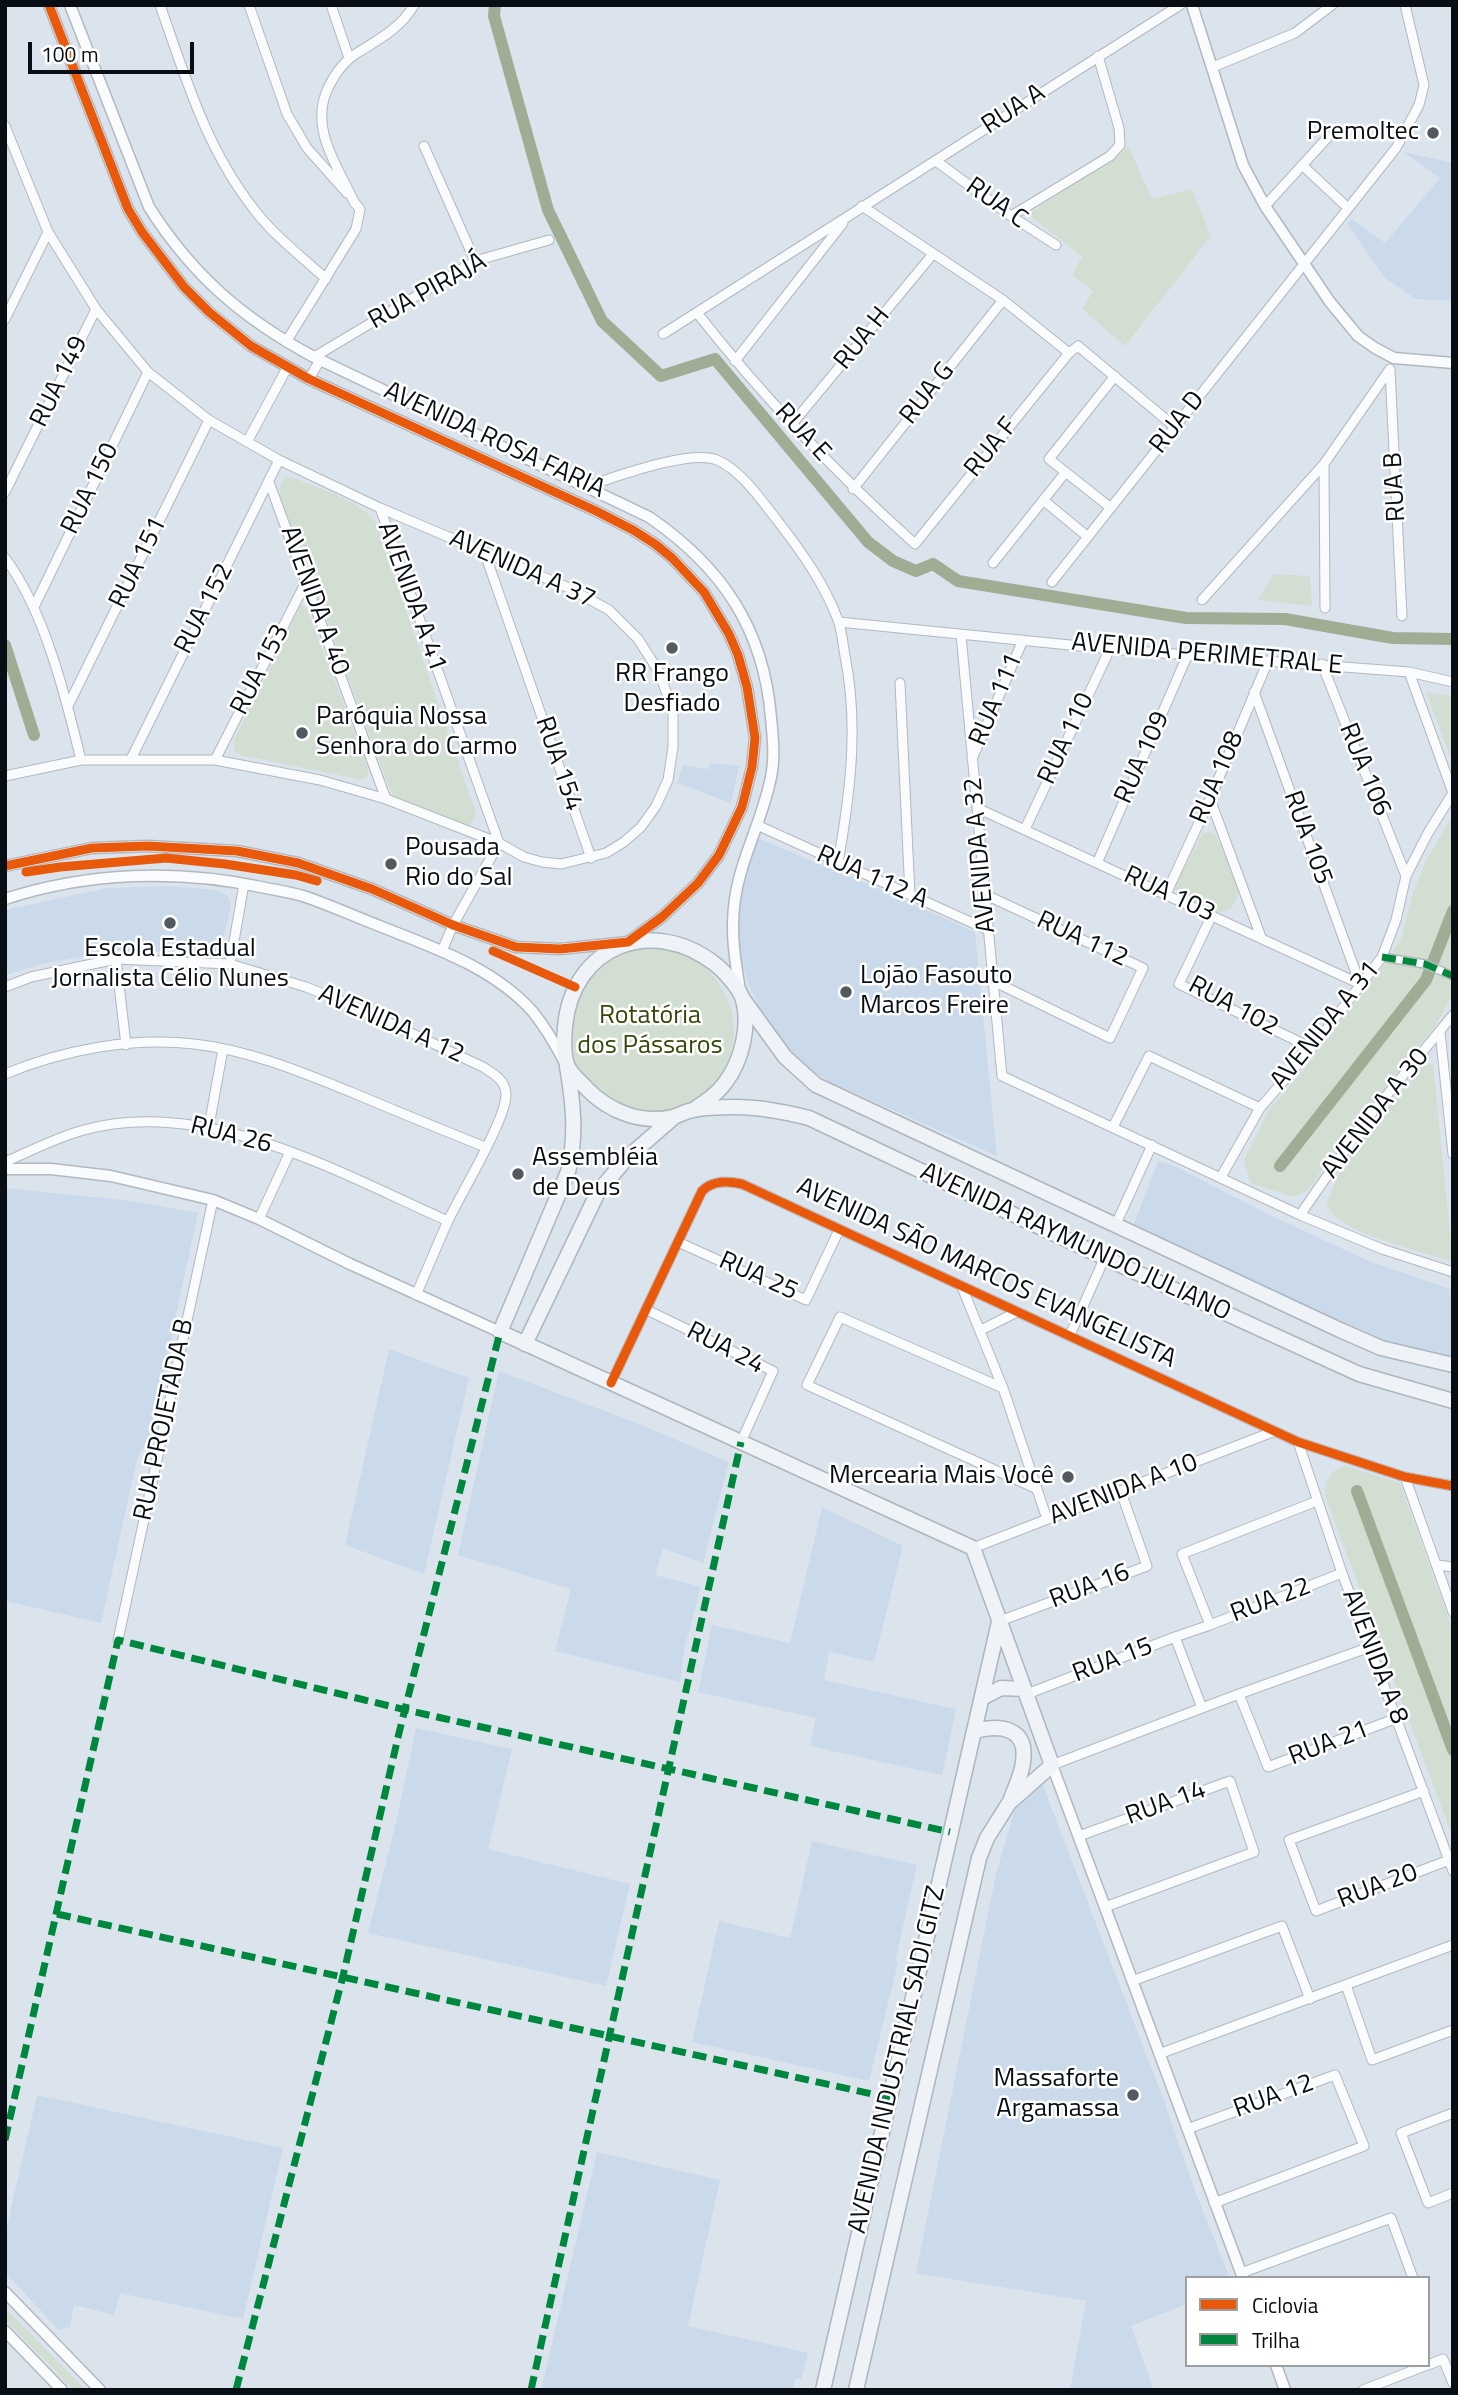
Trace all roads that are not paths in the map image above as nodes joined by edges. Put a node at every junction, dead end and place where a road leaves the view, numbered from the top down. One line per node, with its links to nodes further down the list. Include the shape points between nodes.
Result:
1 (49, 5): 44 (street, AVENIDA ROSA FARIA, via 105,155 142,232 209,312)
2 (70, 5): 38 (street, AVENIDA ROSA FARIA, via 142,192 161,226 221,294)
3 (160, 5): 32 (street, via 200,116 230,177 262,219)
4 (249, 5): 20 (street, via 287,114 307,148)
5 (331, 5): 12 (street)
6 (414, 5): 12 (street, via 400,25)
7 (1180, 5): 11 (street, RUA A)
8 (1192, 5): 13 (street)
9 (1332, 5): 13 (street, via 1295,33)
10 (1405, 5): 23 (street, RUA D, via 1424,85 1419,105 1396,148)
11 (1098, 56): 18 (street, RUA A); 25 (street, via 1121,145)
12 (349, 58): 20 (street, via 323,97 321,127)
13 (1213, 67): 22 (street, via 1243,165)
14 (5, 125): 16 (street, AVENIDA A 37)
15 (1328, 137): 19 (street)
16 (8, 143): 26 (street, AVENIDA A 37)
17 (424, 146): 30 (street)
18 (936, 161): 21 (street, RUA A); 25 (street, RUA C)
19 (1302, 165): 22 (street); 23 (street)
20 (355, 202): 32 (street, via 360,208 356,229)
21 (862, 206): 24 (street, RUA A); 29 (street)
22 (1265, 206): 31 (street)
23 (1348, 208): 31 (street, RUA D)
24 (848, 216): 35 (street, RUA A); 41 (street, RUA A)
25 (1011, 216): 28 (street, RUA C)
26 (48, 232): 34 (street, AVENIDA A 37); 36 (street)
27 (549, 240): 30 (street, RUA PIRAJÁ)
28 (1056, 246)
29 (933, 254): 33 (street); 49 (street, RUA H)
30 (475, 261): 40 (street, RUA PIRAJÁ)
31 (1305, 264): 43 (street, via 1349,327); 50 (street, RUA D)
32 (326, 279): 38 (street)
33 (1003, 300): 39 (street); 59 (street, RUA G)
34 (96, 309): 45 (street, AVENIDA A 37); 60 (street, RUA 149)
35 (698, 314): 37 (street, RUA A); 41 (street, RUA E)
36 (5, 319)
37 (663, 334)
38 (286, 342): 40 (street, AVENIDA ROSA FARIA)
39 (1069, 353): 46 (street, via 1078,346); 65 (street, RUA F)
40 (317, 359): 47 (street); 52 (street, AVENIDA ROSA FARIA)
41 (735, 361): 49 (street, RUA E)
42 (1453, 363): 43 (street)
43 (1392, 364): 54 (street); 74 (street, RUA B)
44 (287, 368): 47 (street, AVENIDA ROSA FARIA); 51 (street)
45 (148, 372): 48 (street, AVENIDA A 37); 72 (street, RUA 150)
46 (1115, 376): 50 (street); 56 (street, via 1049,459)
47 (309, 379): 55 (street, AVENIDA ROSA FARIA)
48 (209, 420): 51 (street, AVENIDA A 37); 86 (street, RUA 151)
49 (793, 423): 59 (street, RUA E)
50 (1175, 427): 63 (street, RUA D)
51 (247, 442): 53 (street, AVENIDA A 37)
52 (515, 452): 55 (street); 58 (street, AVENIDA ROSA FARIA)
53 (279, 460): 57 (street, RUA 152); 62 (street, AVENIDA A 37)
54 (1324, 464): 71 (street); 73 (street)
55 (507, 471): 113 (street, AVENIDA ROSA FARIA, via 633,530 672,558 719,615 747,687 755,738 742,807 733,828 698,883)
56 (1066, 473): 61 (street); 63 (street)
57 (269, 482): 69 (street, AVENIDA A 40); 87 (street, RUA 152)
58 (587, 486): 75 (street, via 677,460 716,460 735,472 799,548); 96 (street, AVENIDA ROSA FARIA, via 649,517 697,553 747,622 767,680 774,747 772,774)
59 (853, 488): 65 (street, RUA E)
60 (5, 492)
61 (1044, 500): 64 (street); 68 (street)
62 (380, 508): 66 (street, AVENIDA A 37); 98 (street, AVENIDA A 41)
63 (1111, 508): 64 (street, RUA D)
64 (1088, 537): 70 (street, RUA D)
65 (915, 544)
66 (484, 551): 99 (street, RUA 154); 99 (street, AVENIDA A 37, via 609,610 638,639 659,671 673,711 668,780 656,806 624,842)
67 (5, 558): 72 (street)
68 (993, 563)
69 (307, 580): 89 (street, RUA 153); 93 (street, AVENIDA A 40)
70 (1052, 582)
71 (1202, 600)
72 (34, 607): 86 (street)
73 (1325, 608)
74 (1402, 616)
75 (839, 622): 76 (street, AVENIDA PERIMETRAL E); 101 (street, via 854,727 849,801)
76 (961, 635): 77 (street, AVENIDA PERIMETRAL E); 90 (street, AVENIDA A 32)
77 (1023, 640): 78 (street, AVENIDA PERIMETRAL E); 90 (street, RUA 111)
78 (1110, 649): 79 (street, AVENIDA PERIMETRAL E); 97 (street, RUA 110)
79 (1188, 654): 80 (street, AVENIDA PERIMETRAL E); 100 (street, RUA 109)
80 (1268, 661): 81 (street, AVENIDA PERIMETRAL E); 85 (street, RUA 108)
81 (1322, 664): 82 (street, AVENIDA PERIMETRAL E); 103 (street, RUA 106)
82 (1409, 672): 83 (street, AVENIDA PERIMETRAL E); 92 (street)
83 (1453, 682)
84 (900, 683): 106 (street)
85 (1254, 692): 94 (street, RUA 108); 120 (street, RUA 105)
86 (68, 705): 88 (street)
87 (131, 758): 88 (street, AVENIDA A 37); 89 (street, AVENIDA A 37)
88 (81, 760): 91 (street, AVENIDA A 37)
89 (215, 760): 93 (street, AVENIDA A 37, via 320,780)
90 (972, 760): 95 (street, AVENIDA A 32)
91 (5, 776)
92 (1453, 793): 103 (street, AVENIDA A 31)
93 (386, 799): 98 (street, AVENIDA A 37)
94 (1210, 799): 105 (street, RUA 108); 112 (street)
95 (977, 808): 97 (street, RUA 103); 107 (street, AVENIDA A 32)
96 (757, 825): 101 (street, RUA 112 A); 122 (street, AVENIDA ROSA FARIA, via 735,898 734,955)
97 (1025, 829): 100 (street, RUA 103)
98 (499, 843): 99 (street, AVENIDA A 37, via 542,862 561,864); 110 (street)
99 (591, 858)
100 (1098, 862): 105 (street, RUA 103)
101 (838, 863): 106 (street, RUA 112 A)
102 (5, 866): 110 (street, via 92,848 237,851 298,863)
103 (1406, 876): 115 (street, AVENIDA A 31)
104 (244, 884): 108 (street, via 186,876 117,876 41,887); 114 (street, via 301,896); 117 (street)
105 (1166, 894): 109 (street, RUA 103)
106 (910, 895): 111 (street, RUA 112 A)
107 (986, 895): 111 (street, AVENIDA A 32); 119 (street, RUA 112, via 1143,968 1110,1038)
108 (5, 899)
109 (1212, 915): 112 (street, RUA 103); 126 (street, RUA 102, via 1179,984)
110 (453, 925): 113 (street, via 516,947 560,949); 114 (street)
111 (988, 930): 119 (street, AVENIDA A 32)
112 (1261, 937): 120 (street, RUA 103)
113 (628, 942): 122 (main road, via 668,940 695,949 719,967); 128 (main road, via 601,957 575,987 567,1010)
114 (442, 951): 128 (street, via 510,991 532,1012)
115 (1382, 957): 118 (street, via 1425,964); 120 (street, AVENIDA A 31)
116 (116, 959): 117 (street, AVENIDA A 12); 121 (street, AVENIDA A 12); 125 (street)
117 (230, 964): 136 (street, AVENIDA A 12, via 306,986 496,1075 503,1083 505,1103)
118 (1453, 976)
119 (993, 981): 134 (street, AVENIDA A 32, via 1002,1076)
120 (1360, 984): 126 (street, AVENIDA A 31)
121 (5, 987)
122 (741, 996): 131 (main road, via 743,1041 734,1069 717,1093); 146 (main road, AVENIDA RAYMUNDO JULIANO, via 785,1057 816,1085)
123 (1453, 1014): 124 (street, AVENIDA A 30)
124 (1440, 1032): 138 (street); 143 (street, AVENIDA A 30, via 1363,1124)
125 (126, 1045): 127 (street, via 192,1044); 129 (street, via 57,1056)
126 (1312, 1048): 130 (street, AVENIDA A 31)
127 (223, 1049): 133 (street); 136 (street, via 284,1065)
128 (567, 1066): 132 (main road, via 598,1100 615,1110 644,1118); 156 (main road, via 573,1153)
129 (5, 1074)
130 (1260, 1108): 134 (street, via 1149,1056); 141 (street, AVENIDA A 31)
131 (693, 1110): 132 (main road); 149 (main road, AVENIDA RAYMUNDO JULIANO, via 737,1107 809,1118)
132 (674, 1117): 158 (main road, via 627,1158 598,1192)
133 (209, 1126): 137 (street, RUA 26); 139 (street, RUA 26, via 163,1121 84,1130)
134 (1113, 1127): 135 (street)
135 (1152, 1145): 141 (street); 146 (street)
136 (485, 1147): 145 (street, AVENIDA A 12)
137 (290, 1152): 144 (street); 145 (street, RUA 26)
138 (1453, 1154)
139 (5, 1162)
140 (5, 1169): 142 (street, via 111,1176)
141 (1221, 1177): 143 (street)
142 (213, 1200): 144 (street); 180 (street, RUA PROJETADA B)
143 (1300, 1216): 150 (street)
144 (259, 1219): 152 (street)
145 (448, 1221): 152 (street, AVENIDA A 12)
146 (1116, 1224): 159 (main road, AVENIDA RAYMUNDO JULIANO, via 1381,1348)
147 (839, 1230): 148 (street, AVENIDA SÃO MARCOS EVANGELISTA, via 742,1184 713,1183 704,1188); 148 (street, RUA 25, via 806,1300); 151 (street, AVENIDA SÃO MARCOS EVANGELISTA)
148 (678, 1242): 153 (street, AVENIDA SÃO MARCOS EVANGELISTA)
149 (1105, 1257): 157 (street); 162 (main road, AVENIDA RAYMUNDO JULIANO, via 1359,1374)
150 (1453, 1272)
151 (962, 1287): 154 (street, AVENIDA SÃO MARCOS EVANGELISTA); 155 (street)
152 (416, 1295): 156 (street)
153 (647, 1310): 160 (street, AVENIDA SÃO MARCOS EVANGELISTA); 164 (street, RUA 24, via 774,1371)
154 (1017, 1312): 155 (street); 157 (street, AVENIDA SÃO MARCOS EVANGELISTA)
155 (981, 1330): 161 (street)
156 (500, 1332): 158 (main road)
157 (1070, 1335): 163 (street, AVENIDA SÃO MARCOS EVANGELISTA)
158 (525, 1344): 160 (main road)
159 (1453, 1365)
160 (611, 1383): 164 (main road)
161 (1003, 1388): 168 (street); 168 (street, via 840,1317 807,1385)
162 (1453, 1401)
163 (1275, 1431): 165 (street, AVENIDA SÃO MARCOS EVANGELISTA); 169 (street, AVENIDA A 10)
164 (741, 1442): 172 (main road)
165 (1298, 1442): 166 (street, AVENIDA SÃO MARCOS EVANGELISTA); 170 (street, AVENIDA A 8)
166 (1405, 1477): 167 (street, AVENIDA SÃO MARCOS EVANGELISTA); 173 (street)
167 (1453, 1486)
168 (1037, 1489): 171 (street)
169 (1121, 1492): 171 (street, AVENIDA A 10); 177 (street, RUA 16, via 1147,1566)
170 (1317, 1501): 175 (street, AVENIDA A 8); 178 (street, RUA 22, via 1182,1554)
171 (1047, 1519): 172 (street, AVENIDA A 10)
172 (973, 1548): 177 (main road)
173 (1437, 1565): 174 (street); 176 (street)
174 (1453, 1567)
175 (1342, 1573): 178 (street, RUA 22); 181 (street, AVENIDA A 8)
176 (1453, 1612)
177 (1000, 1621): 182 (main road); 184 (main road, AVENIDA INDUSTRIAL SADI GITZ)
178 (1210, 1625): 179 (street)
179 (1175, 1637): 182 (street, RUA 15); 185 (street, RUA 15)
180 (118, 1640)
181 (1370, 1647): 183 (street); 186 (street, AVENIDA A 8)
182 (1025, 1692): 184 (main road, via 1001,1688); 188 (main road)
183 (1239, 1694): 185 (street); 186 (street, RUA 21, via 1268,1767)
184 (982, 1698): 187 (main road, AVENIDA INDUSTRIAL SADI GITZ)
185 (1202, 1708): 188 (street)
186 (1397, 1718): 189 (street, AVENIDA A 8)
187 (975, 1731): 190 (main road, AVENIDA INDUSTRIAL SADI GITZ, via 1005,1728 1023,1745 1023,1764); 216 (main road, AVENIDA INDUSTRIAL SADI GITZ)
188 (1052, 1765): 190 (main road, AVENIDA INDUSTRIAL SADI GITZ); 191 (street)
189 (1424, 1791): 192 (street, AVENIDA A 8); 192 (street, RUA 20, via 1289,1840 1316,1911)
190 (1010, 1804): 217 (main road, AVENIDA INDUSTRIAL SADI GITZ, via 979,1858)
191 (1079, 1836): 194 (street); 194 (street, RUA 14, via 1230,1781 1255,1852)
192 (1449, 1860): 193 (street, AVENIDA A 8)
193 (1453, 1871)
194 (1105, 1907): 196 (street)
195 (1453, 1945): 197 (street)
196 (1132, 1981): 198 (street, via 1282,1926); 200 (street)
197 (1346, 1985): 198 (street); 199 (street, via 1372,2060)
198 (1310, 1999): 200 (street)
199 (1453, 2030)
200 (1159, 2054): 202 (street)
201 (1453, 2113): 203 (street, via 1401,2133 1428,2203)
202 (1187, 2129): 204 (street); 204 (street, RUA 12, via 1335,2075 1364,2146)
203 (1453, 2193)
204 (1214, 2203): 205 (street)
205 (1242, 2275): 206 (street, via 1391,2218)
206 (1412, 2276)
207 (5, 2292): 215 (street)
208 (5, 2331): 214 (street)
209 (1448, 2357): 210 (street); 213 (street)
210 (1430, 2364)
211 (1277, 2367): 218 (street)
212 (1423, 2367): 219 (street)
213 (1453, 2383)
214 (62, 2390)
215 (100, 2390)
216 (823, 2390)
217 (856, 2390)
218 (1285, 2390)
219 (1363, 2390)

